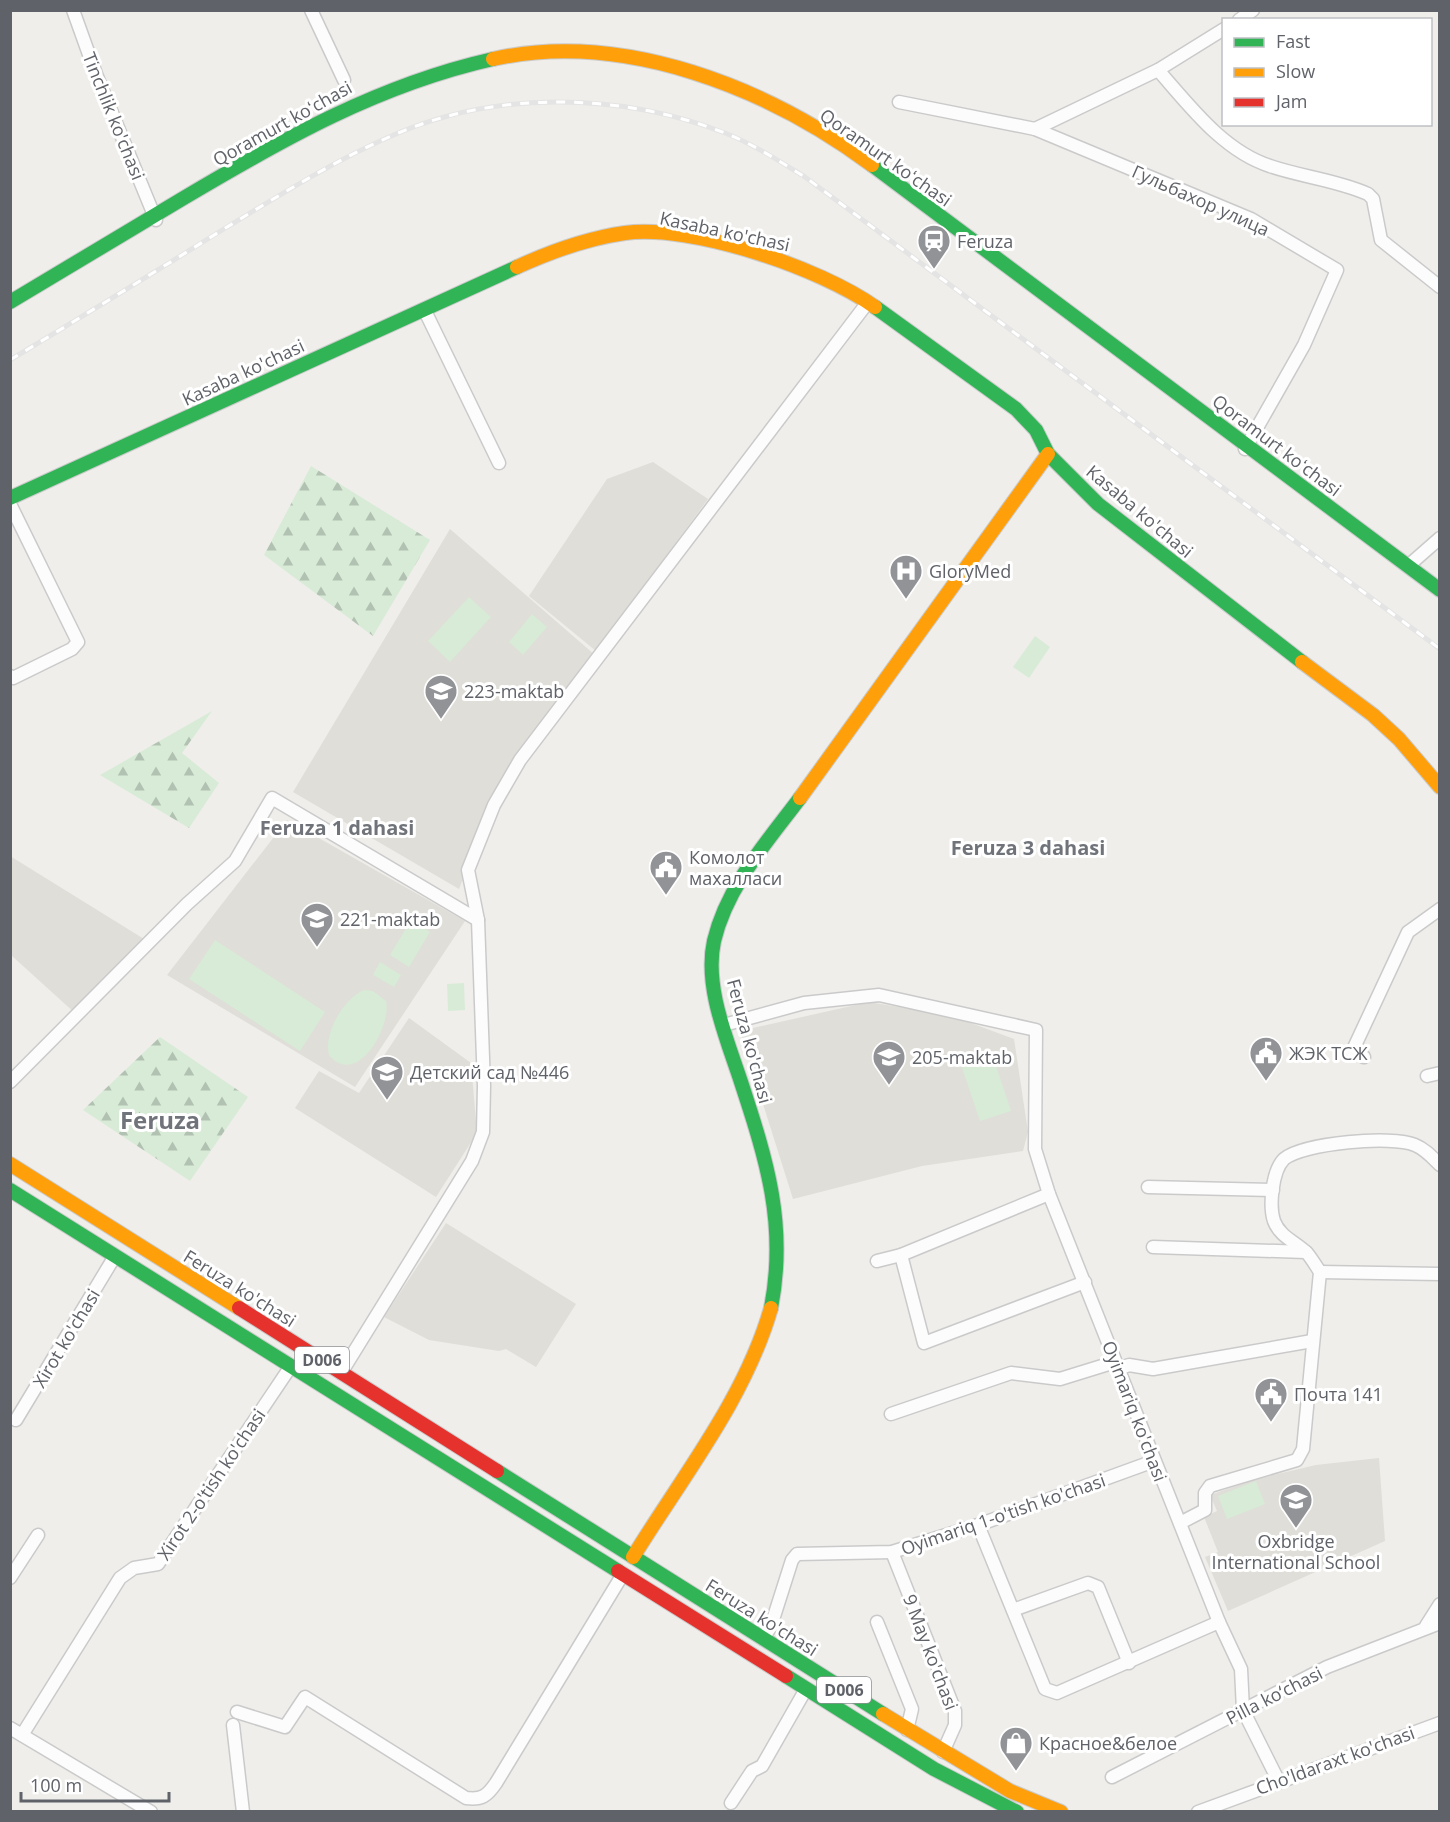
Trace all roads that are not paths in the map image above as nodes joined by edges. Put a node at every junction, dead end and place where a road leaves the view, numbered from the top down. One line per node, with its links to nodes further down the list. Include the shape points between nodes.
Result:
1 (73, 10): 8 (street, Tinchlik ko'chasi)
2 (311, 10): 5 (street)
3 (1222, 30): 4 (street)
4 (1158, 70): 7 (street); 9 (street, via 1224,139 1249,157 1368,194 1373,199 1382,240)
5 (344, 80)
6 (899, 102): 7 (street, Гульбахор улица)
7 (1035, 129): 13 (street, Гульбахор улица, via 1251,219 1337,270 1304,345)
8 (156, 218): 11 (main road, Qoramurt koʻchasi); 13 (main road, Qoramurt koʻchasi, via 297,137 406,88 475,68 534,59 645,65 758,102 843,152)
9 (1440, 287)
10 (868, 302): 12 (main road, Kasaba ko'chasi, via 800,266 774,257 679,235 637,232 597,239 533,260); 14 (main road, Kasaba ko'chasi, via 1016,410 1036,430); 25 (street, via 520,760 494,805 468,870)
11 (10, 304)
12 (424, 309): 15 (street); 16 (main road, Kasaba ko'chasi)
13 (1246, 447): 19 (main road, Qoramurt koʻchasi); 21 (main road, Qoramurt koʻchasi)
14 (1048, 453): 23 (main road, Kasaba ko'chasi, via 1098,504 1387,726); 26 (main road, Feruza ko'chasi, via 843,735 728,904 715,937 711,966)
15 (499, 463)
16 (10, 498)
17 (10, 504): 22 (street, via 78,642 72,649 13,678)
18 (1440, 538): 19 (street)
19 (1408, 566): 20 (main road, Qoramurt koʻchasi)
20 (1440, 590)
21 (1440, 596)
22 (10, 676)
23 (1440, 787)
24 (1440, 909): 27 (street, via 1408,932 1352,1052)
25 (478, 920): 28 (street, via 272,798 235,861); 48 (street, via 483,1132 472,1161)
26 (724, 1025): 34 (street, Oyimariq ko'chasi, via 804,1003 879,995 1036,1030 1035,1149); 56 (main road, Feruza ko'chasi, via 773,1192 778,1238 774,1294 766,1329 748,1372)
27 (1364, 1057)
28 (10, 1082)
29 (10, 1164): 43 (main road, Feruza ko'chasi / D006)
30 (1440, 1165): 33 (street, via 1424,1150 1401,1140 1344,1142 1285,1159 1278,1168)
31 (1148, 1187): 33 (street)
32 (10, 1190): 38 (main road, Feruza ko'chasi / D006)
33 (1273, 1190): 36 (street, via 1278,1230)
34 (1049, 1194): 37 (street); 42 (street, Oyimariq ko'chasi)
35 (1153, 1247): 36 (street)
36 (1306, 1252): 40 (street)
37 (901, 1255): 39 (street); 42 (street, via 924,1343)
38 (114, 1256): 44 (main road, Feruza ko'chasi / D006); 50 (street, Xirot ko'chasi)
39 (878, 1261)
40 (1320, 1272): 41 (street); 45 (street)
41 (1440, 1275)
42 (1085, 1282): 47 (street, Oyimariq ko'chasi)
43 (233, 1304): 44 (main road, via 231,1315); 48 (main road, Feruza ko'chasi / D006)
44 (221, 1322): 46 (main road, Feruza ko'chasi / D006)
45 (1312, 1341): 47 (street, via 1153,1369); 52 (street, via 1301,1455 1297,1460 1210,1486 1205,1493 1205,1510)
46 (291, 1366): 57 (main road, Feruza ko'chasi / D006); 76 (street, Xirot 2-o'tish ko'chasi, via 158,1564 134,1568 120,1578)
47 (1117, 1366): 49 (street, via 1060,1379 1011,1373); 51 (street, Oyimariq ko'chasi)
48 (341, 1372): 56 (main road, Feruza ko'chasi / D006)
49 (891, 1414)
50 (16, 1420)
51 (1154, 1461): 52 (street, Oyimariq ko'chasi); 53 (street, Oyimariq 1-o'tish ko'chasi)
52 (1180, 1523): 62 (street, Oyimariq ko'chasi)
53 (978, 1525): 55 (street, Oyimariq 1-o'tish ko'chasi); 60 (street)
54 (38, 1534): 58 (street)
55 (892, 1552): 65 (street, Oyimariq 1-o'tish ko'chasi, via 796,1554); 77 (street, 9 May ko'chasi, via 955,1710 955,1725)
56 (633, 1557): 57 (main road, Feruza ko'chasi); 65 (main road, Feruza ko'chasi / D006)
57 (622, 1574): 68 (main road, Feruza ko'chasi / D006); 71 (street, via 496,1783 479,1800 466,1798 305,1697 285,1727)
58 (10, 1578)
59 (1440, 1604): 64 (street)
60 (1013, 1610): 66 (street, via 1093,1584 1098,1587); 66 (street, via 1050,1693)
61 (877, 1622): 75 (street, via 912,1709)
62 (1219, 1622): 66 (street); 70 (street, Oyimariq ko'chasi, via 1241,1669)
63 (1440, 1623): 64 (street, Pilla ko‘chasi)
64 (1426, 1626): 70 (street, Pilla ko‘chasi, via 1327,1667)
65 (763, 1639): 67 (main road, Feruza ko'chasi / D006)
66 (1129, 1663)
67 (839, 1687): 69 (main road, via 828,1692); 75 (main road, Feruza ko'chasi / D006)
68 (806, 1689): 69 (main road, Feruza ko'chasi / D006); 80 (street, via 762,1766 752,1771)
69 (830, 1704): 81 (main road, Feruza ko'chasi / D006)
70 (1243, 1710): 78 (street, Pilla ko‘chasi); 79 (street, Oyimariq ko'chasi)
71 (237, 1712)
72 (1440, 1723): 79 (street, Cho'ldaraxt ko'chasi)
73 (233, 1725): 83 (street)
74 (10, 1728): 76 (street)
75 (907, 1730): 77 (main road, Feruza ko'chasi / D006)
76 (22, 1735): 82 (street)
77 (943, 1752): 85 (main road, Feruza ko'chasi / D006, via 1010,1791)
78 (1112, 1777)
79 (1279, 1782): 86 (street, Cho'ldaraxt ko'chasi)
80 (731, 1803)
81 (991, 1807): 84 (main road, Feruza ko'chasi / D006)
82 (151, 1812)
83 (243, 1812)
84 (1017, 1812)
85 (1060, 1812)
86 (1198, 1812)

